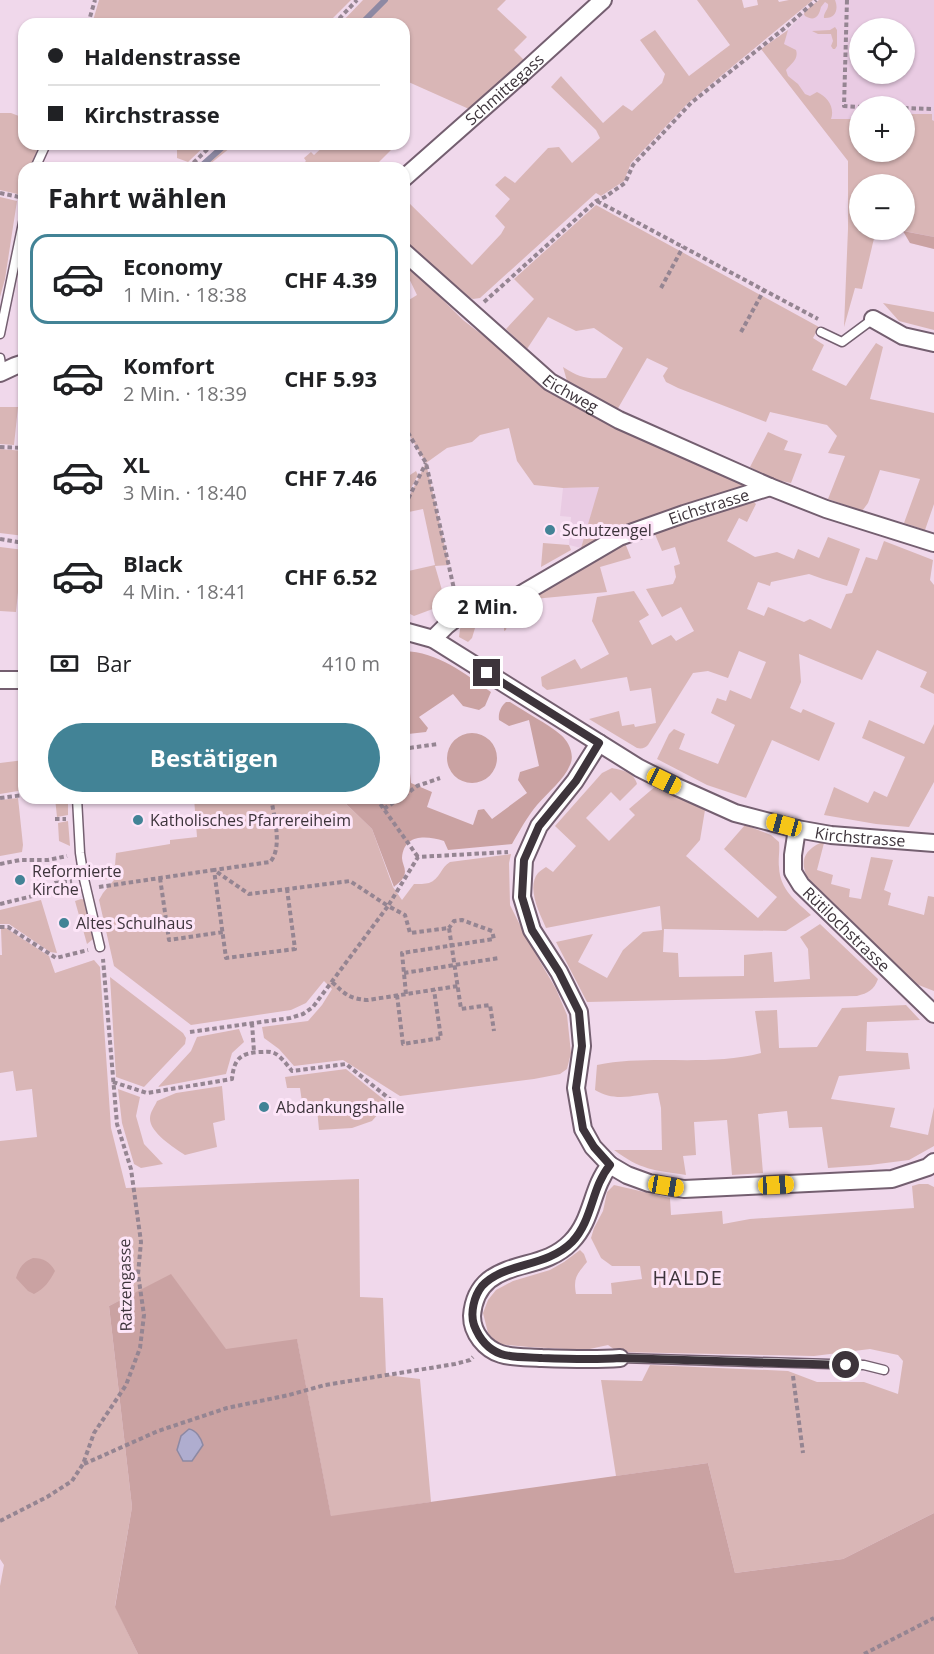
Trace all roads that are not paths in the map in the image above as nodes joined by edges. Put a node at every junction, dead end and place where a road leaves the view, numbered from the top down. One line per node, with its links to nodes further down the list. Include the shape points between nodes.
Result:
1 (603, 0): 2 (street, Schmittegass)
2 (410, 173)
3 (18, 247): 7 (lane)
4 (410, 257): 11 (street, Eichweg, via 550,382 619,420)
5 (873, 319): 6 (lane, via 842,342); 8 (street, via 903,336)
6 (821, 332)
7 (0, 334)
8 (934, 344)
9 (18, 364): 10 (street)
10 (1, 367)
11 (770, 487): 12 (street, Eichstrasse); 14 (street, Eichstrasse, via 619,537 520,595 459,610)
12 (934, 543)
13 (410, 633): 14 (street, Kirchstrasse)
14 (433, 639): 17 (street, Kirchstrasse)
15 (0, 680): 16 (street)
16 (18, 680)
17 (599, 743): 19 (street, Kirchstrasse, via 639,768 735,813); 24 (street, via 576,781 539,826 524,860 522,897 532,930 579,1012 582,1046 576,1088 583,1129)
18 (76, 804): 21 (lane, via 84,879)
19 (797, 829): 20 (street, Kirchstrasse); 22 (street, Rütilochstrasse, via 793,872 801,885)
20 (934, 843)
21 (100, 947)
22 (934, 1014)
23 (934, 1162): 24 (street, via 892,1179 684,1189 648,1183)
24 (610, 1165): 25 (street, via 602,1174 586,1221 573,1241 543,1261 490,1279 477,1294 472,1318 484,1344 502,1354)
25 (620, 1358): 26 (lane, via 864,1365)
26 (885, 1370)

